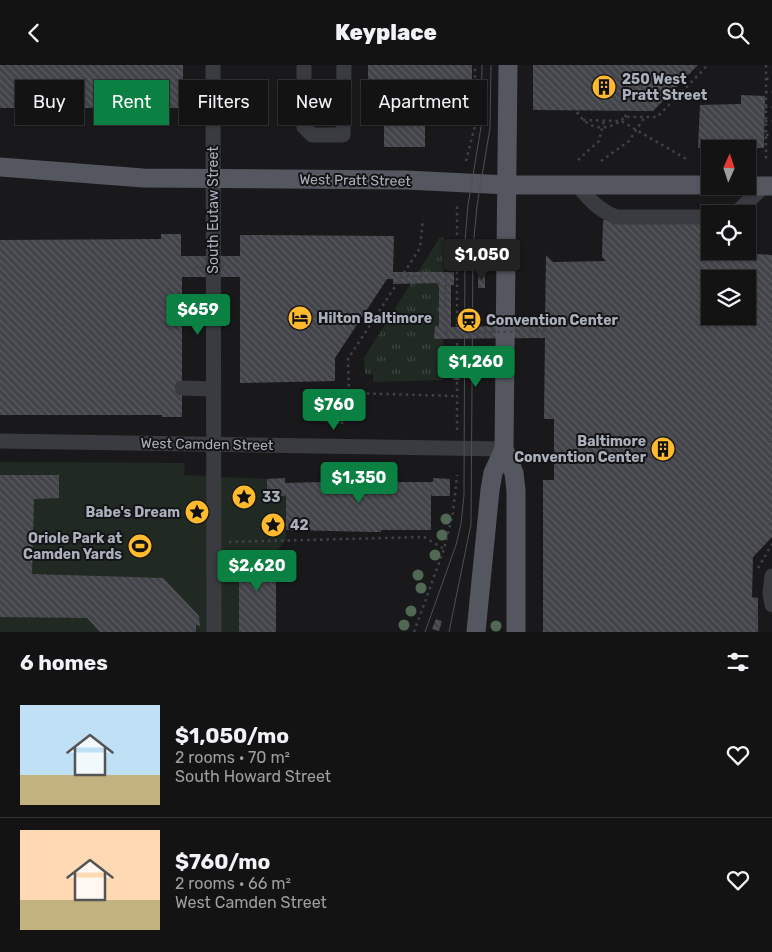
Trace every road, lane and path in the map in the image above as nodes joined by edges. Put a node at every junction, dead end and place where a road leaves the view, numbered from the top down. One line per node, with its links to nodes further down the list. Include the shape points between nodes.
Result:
1 (213, 65): 33 (street, South Eutaw Street)
2 (304, 65): 3 (street, via 304,127 312,135 343,135)
3 (344, 65)
4 (475, 65): 30 (path, via 475,126)
5 (508, 65): 34 (main road)
6 (708, 65): 17 (path, via 657,117)
7 (766, 65): 8 (path)
8 (766, 79): 9 (path); 10 (path)
9 (772, 79)
10 (765, 93): 11 (path); 12 (path)
11 (772, 93)
12 (766, 107): 13 (path); 21 (path)
13 (772, 107)
14 (628, 111): 16 (path)
15 (577, 112): 18 (path)
16 (625, 117): 17 (path); 20 (path)
17 (644, 118): 24 (path)
18 (583, 120): 19 (path); 23 (path)
19 (604, 120): 20 (path); 23 (path)
20 (621, 121): 23 (path); 24 (path)
21 (766, 121): 22 (path); 25 (path)
22 (772, 121)
23 (603, 129): 27 (path, via 599,141)
24 (637, 132): 28 (path); 31 (path)
25 (766, 135): 26 (path); 29 (path)
26 (772, 135)
27 (578, 160)
28 (688, 160)
29 (766, 160)
30 (466, 161)
31 (601, 161)
32 (0, 167): 33 (main road, West Pratt Street, via 109,177)
33 (214, 179): 34 (main road, West Pratt Street, via 406,180); 47 (street, South Eutaw Street)
34 (508, 185): 35 (main road, West Pratt Street); 54 (main road)
35 (578, 185): 36 (main road, West Pratt Street); 40 (street, via 591,202 616,217)
36 (701, 185)
37 (761, 186): 39 (street)
38 (457, 205): 49 (path)
39 (743, 205)
40 (701, 217)
41 (423, 219): 48 (path, via 420,248 348,359)
42 (240, 266): 43 (path, bridge)
43 (182, 267)
44 (393, 276): 45 (path, bridge, via 446,276 445,333)
45 (545, 331)
46 (182, 388): 47 (street)
47 (213, 389): 53 (street, South Eutaw Street)
48 (349, 393): 49 (path); 50 (path, via 342,399)
49 (456, 396): 51 (path)
50 (342, 425)
51 (457, 430)
52 (0, 441): 53 (street, West Camden Street)
53 (213, 444): 54 (street, West Camden Street); 56 (street, South Eutaw Street)
54 (504, 449): 64 (main road, via 493,473 490,490); 65 (main road, via 514,473 516,491)
55 (457, 475): 58 (path, via 453,513)
56 (213, 543): 58 (path, via 424,537); 62 (street, South Eutaw Street)
57 (772, 544): 59 (path)
58 (444, 549): 63 (path)
59 (758, 569)
60 (772, 576): 61 (street)
61 (772, 605)
62 (214, 632)
63 (414, 632)
64 (476, 632)
65 (516, 632)

